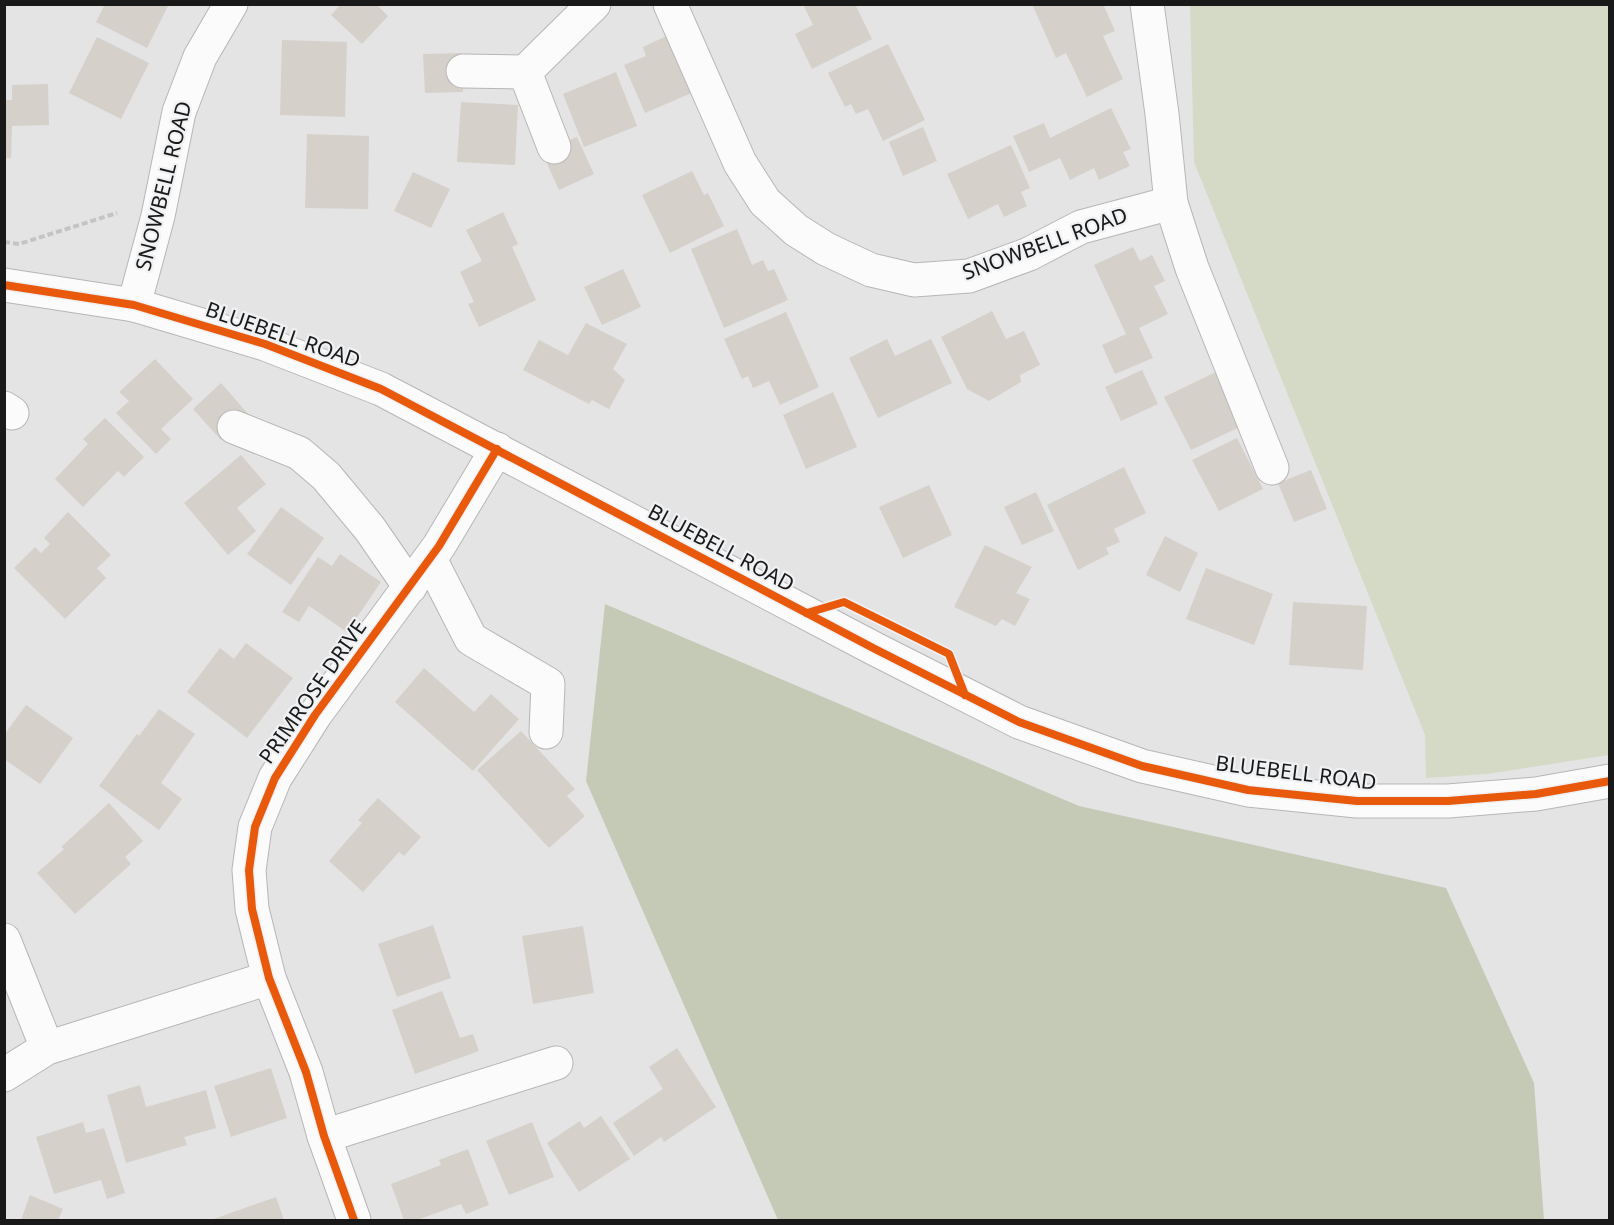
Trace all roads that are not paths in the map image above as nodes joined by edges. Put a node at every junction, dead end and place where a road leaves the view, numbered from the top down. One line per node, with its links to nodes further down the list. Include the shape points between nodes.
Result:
1 (231, 4): 10 (street, SNOWBELL ROAD, via 200,57 179,112 158,216)
2 (594, 4): 6 (street)
3 (670, 4): 8 (street, SNOWBELL ROAD, via 740,163 765,202 796,230 871,270 914,280 969,276 1029,254 1081,227)
4 (1147, 4): 8 (street)
5 (463, 71): 6 (street)
6 (525, 72): 7 (street)
7 (554, 147)
8 (1171, 203): 13 (street, via 1192,268)
9 (4, 285): 10 (street, BLUEBELL ROAD)
10 (134, 305): 12 (street, BLUEBELL ROAD, via 265,344 381,389)
11 (234, 427): 15 (street, via 299,453 326,476 370,529)
12 (497, 449): 14 (street, PRIMROSE DRIVE); 17 (street, BLUEBELL ROAD, via 1018,722 1142,766 1248,790 1357,801 1448,801 1536,794)
13 (1272, 468)
14 (430, 559): 15 (street, PRIMROSE DRIVE); 16 (street, via 471,639 548,684)
15 (410, 587): 19 (street, PRIMROSE DRIVE, via 315,715 275,778 255,827 249,870 252,909)
16 (546, 732)
17 (1610, 781)
18 (4, 940): 20 (street)
19 (269, 978): 20 (street); 23 (street, PRIMROSE DRIVE, via 306,1072)
20 (46, 1048): 22 (street)
21 (556, 1063): 23 (street)
22 (4, 1075)
23 (324, 1136): 24 (street, PRIMROSE DRIVE)
24 (354, 1221)

